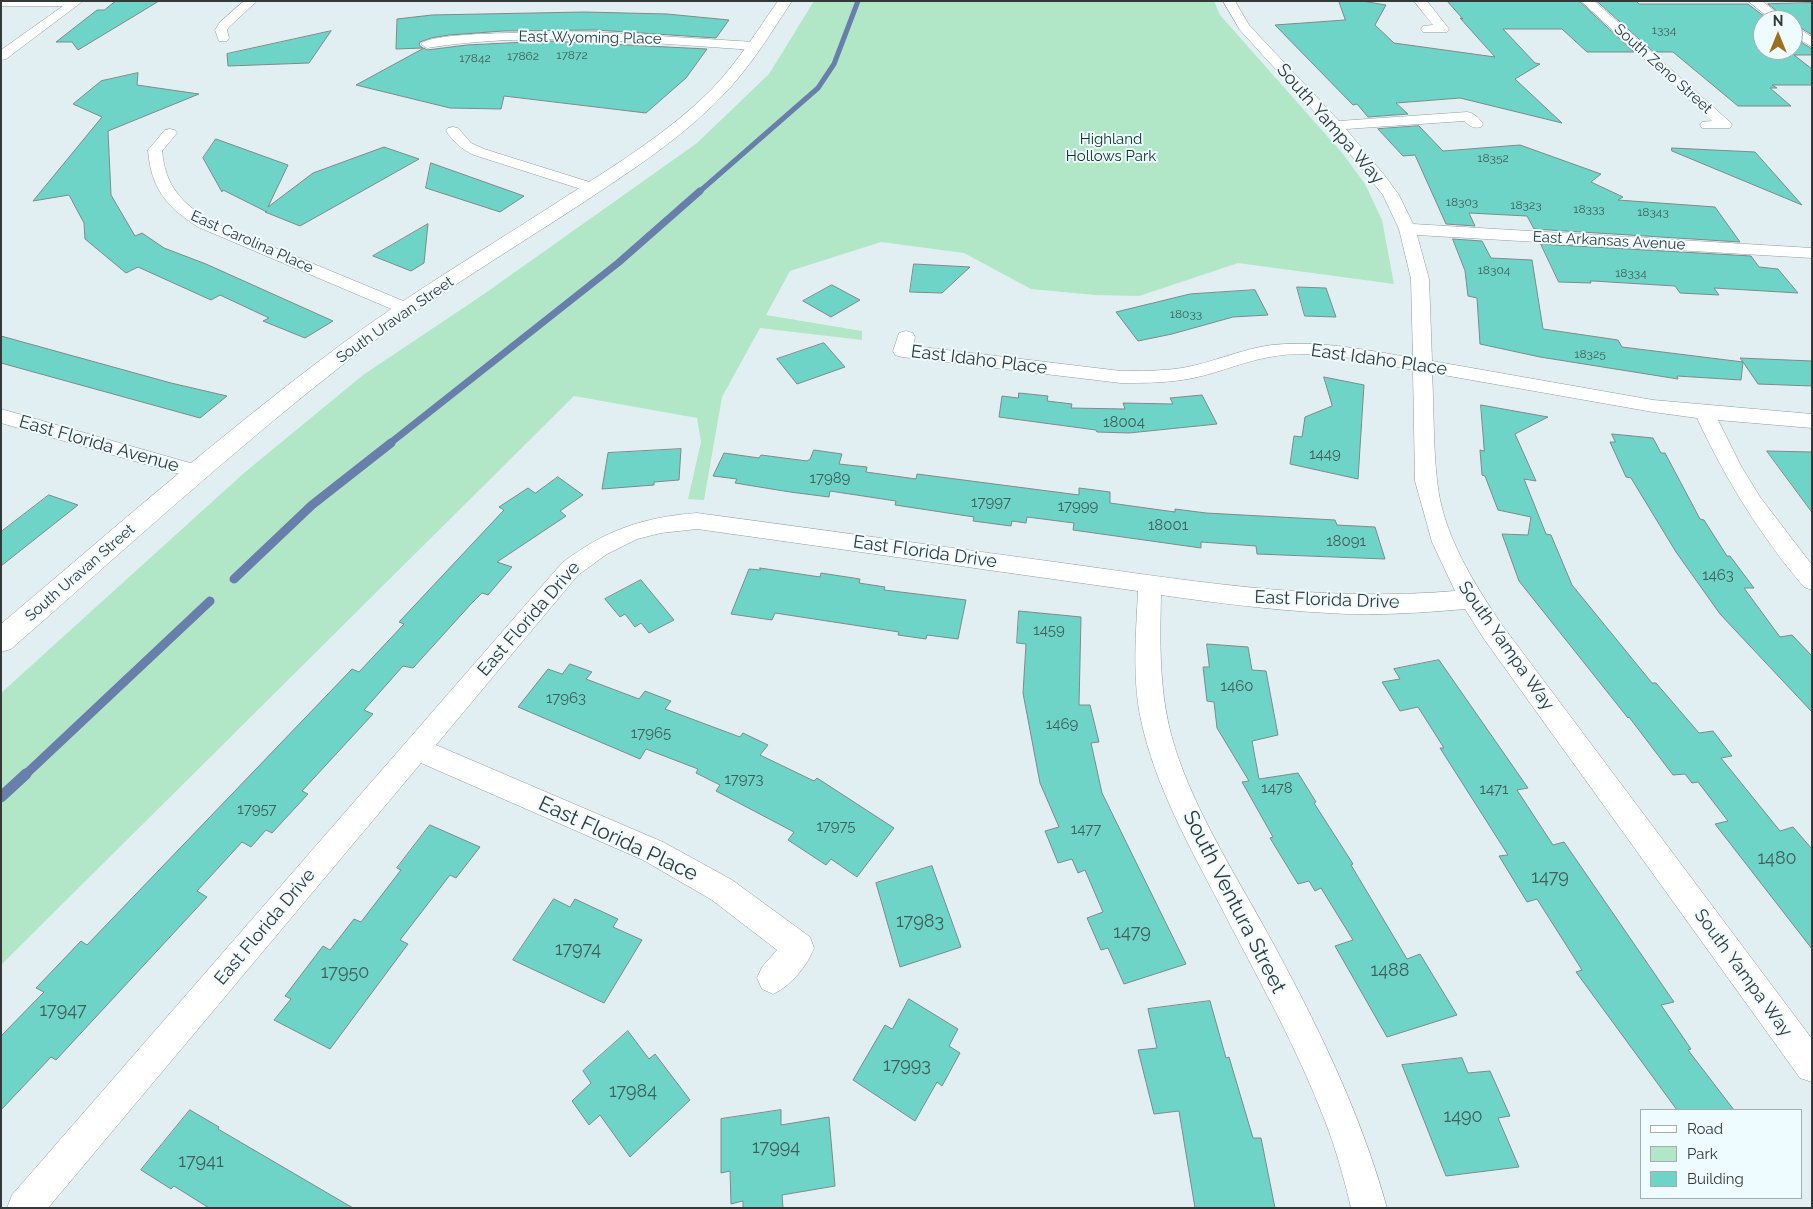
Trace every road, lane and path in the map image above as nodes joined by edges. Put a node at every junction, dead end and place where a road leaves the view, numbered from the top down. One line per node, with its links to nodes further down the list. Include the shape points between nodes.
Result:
1 (250, 1): 11 (street, via 221,30)
2 (785, 1): 13 (street, South Uravan Street)
3 (1229, 1): 17 (street, South Yampa Way, via 1244,26)
4 (1420, 1): 10 (street, via 1443,29)
5 (1587, 1): 16 (street, South Zeno Street, via 1725,125)
6 (1754, 1): 9 (street)
7 (1, 2): 8 (street)
8 (77, 2): 14 (street)
9 (1766, 10)
10 (1427, 29)
11 (224, 38)
12 (427, 44): 13 (street, East Wyoming Place, via 464,38 596,36)
13 (754, 46): 20 (street, South Uravan Street, via 706,104)
14 (1, 56)
15 (1476, 124): 17 (street, via 1467,116)
16 (1707, 125)
17 (1336, 126): 21 (street, South Yampa Way, via 1380,179)
18 (453, 131): 20 (street, via 466,146 478,152)
19 (170, 133): 23 (street, East Carolina Place, via 155,150 155,161 166,193 181,210 204,224)
20 (593, 188): 23 (street, South Uravan Street)
21 (1407, 229): 22 (street, East Arkansas Avenue); 25 (street, South Yampa Way, via 1420,279)
22 (1812, 252)
23 (407, 309): 29 (street, South Uravan Street, via 343,354)
24 (906, 337): 25 (street, East Idaho Place, via 902,351 1121,377 1183,374 1248,355 1302,349 1343,352)
25 (1422, 366): 26 (street, East Idaho Place); 32 (street, South Yampa Way, via 1426,481 1432,512 1443,546)
26 (1704, 412): 28 (street, East Idaho Place); 30 (street, via 1751,500 1790,556)
27 (1, 416): 29 (street, East Florida Avenue)
28 (1812, 421)
29 (197, 472): 33 (street, South Uravan Street)
30 (1812, 581)
31 (1150, 585): 32 (street, East Florida Drive, via 1330,604); 34 (street, East Florida Drive, via 716,522 697,520 644,527 613,539 570,568); 38 (street, South Ventura Street, via 1147,658 1158,736 1181,799 1316,1061 1344,1127)
32 (1471, 600): 36 (street, South Yampa Way)
33 (1, 641)
34 (416, 748): 35 (street, East Florida Place, via 653,851 722,890 799,948); 37 (street, East Florida Drive)
35 (772, 978)
36 (1812, 1066)
37 (25, 1208)
38 (1369, 1208)

